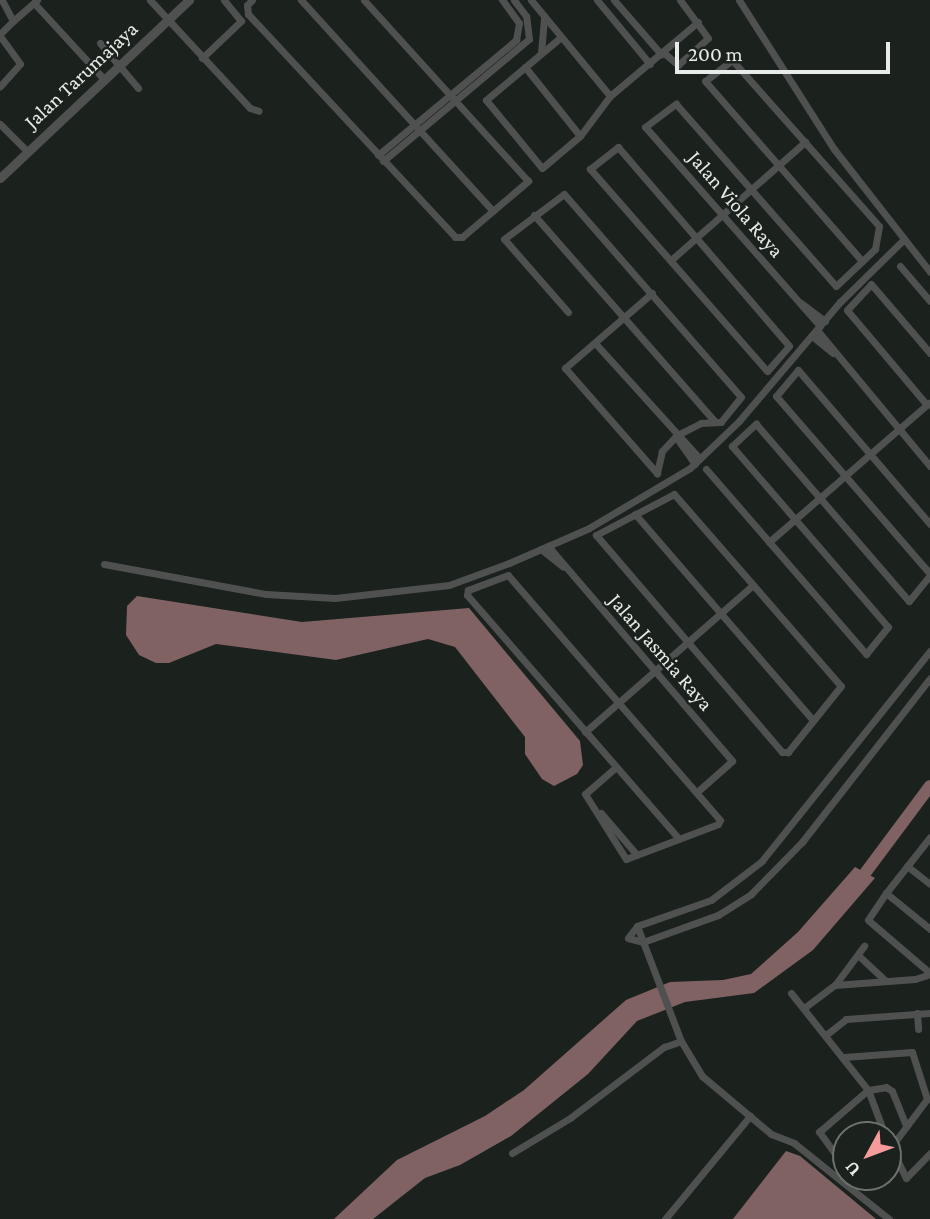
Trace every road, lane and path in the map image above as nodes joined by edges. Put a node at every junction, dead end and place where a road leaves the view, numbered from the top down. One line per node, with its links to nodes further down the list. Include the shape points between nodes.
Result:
1 (2, 0): 18 (street)
2 (150, 0): 17 (street)
3 (189, 0): 17 (street, Jalan Tarumajaya)
4 (224, 0): 25 (street, via 241,21)
5 (252, 0): 40 (street, via 248,13)
6 (301, 0): 36 (street)
7 (364, 0): 33 (street)
8 (502, 0): 33 (street, via 519,23 520,33)
9 (514, 0): 33 (street, via 527,16 529,39)
10 (531, 0): 16 (street)
11 (597, 0): 27 (street)
12 (614, 0): 23 (street)
13 (680, 0): 19 (street)
14 (739, 0): 48 (street, via 834,149)
15 (36, 1): 18 (street); 29 (street)
16 (544, 15): 21 (street); 24 (street)
17 (165, 17): 25 (street); 26 (street, Jalan Tarumajaya)
18 (12, 21): 20 (street)
19 (698, 22): 23 (street); 23 (street, via 708,38 682,64 674,64)
20 (0, 35): 30 (street, via 20,64)
21 (561, 37): 24 (street); 32 (street)
22 (100, 43): 26 (street)
23 (662, 53): 27 (street)
24 (541, 54): 28 (street)
25 (202, 58): 34 (street, via 250,108)
26 (115, 62): 29 (street, Jalan Tarumajaya); 31 (street)
27 (650, 64): 32 (street)
28 (524, 67): 37 (street); 37 (street, via 486,103 542,168)
29 (101, 76): 39 (street, Jalan Tarumajaya)
30 (0, 86)
31 (138, 88)
32 (610, 96): 37 (street)
33 (454, 97): 36 (street); 44 (street, via 528,181)
34 (259, 111)
35 (0, 124): 39 (street)
36 (417, 128): 40 (street); 44 (street)
37 (580, 136)
38 (805, 142): 41 (street); 41 (street, via 732,60 705,81); 50 (street, via 881,232 875,249)
39 (25, 149): 42 (street, Jalan Tarumajaya)
40 (381, 158): 44 (street, via 455,237 462,237)
41 (778, 165): 43 (street); 50 (street)
42 (0, 177)
43 (751, 190): 46 (street); 46 (street, Jalan Viola Raya, via 676,104 645,127); 50 (street, via 836,286)
44 (493, 211)
45 (534, 215): 53 (street, via 558,195 568,196); 55 (street, via 504,239); 56 (street)
46 (722, 215): 47 (street); 57 (street, Jalan Viola Raya)
47 (696, 238): 49 (street); 49 (street, via 618,147 590,169); 49 (street, via 789,346 767,371)
48 (904, 239): 52 (street); 57 (street)
49 (671, 260)
50 (862, 261)
51 (900, 266): 54 (street)
52 (930, 272)
53 (652, 293): 56 (street); 61 (street, via 739,390 740,402)
54 (930, 301)
55 (568, 312)
56 (624, 318): 58 (street); 61 (street)
57 (819, 328): 62 (street, Jalan Viola Raya, via 833,354); 65 (street, via 739,421)
58 (595, 343): 63 (street); 63 (street, via 565,368 657,473 663,451)
59 (930, 353): 60 (street, via 871,284 847,310)
60 (929, 404): 62 (street)
61 (715, 422): 63 (street, via 701,423)
62 (899, 430): 64 (street); 66 (street, Jalan Viola Raya)
63 (676, 436): 65 (street)
64 (870, 454): 68 (street); 68 (street, via 798,370 776,396); 72 (street)
65 (697, 461): 74 (street, via 646,497)
66 (930, 466)
67 (706, 469): 73 (street)
68 (845, 476): 69 (street); 76 (street)
69 (820, 498): 71 (street); 71 (street, via 756,425 732,446); 76 (street, via 909,601)
70 (635, 514): 77 (street, via 674,494); 78 (street); 79 (street, via 596,535)
71 (795, 520): 73 (street); 73 (street, via 888,628 866,654)
72 (930, 524)
73 (769, 542)
74 (545, 547): 75 (street, via 449,585 335,598 266,594); 81 (street, Jalan Jasmia Raya)
75 (104, 564)
76 (930, 575)
77 (753, 585): 78 (street); 84 (street, via 841,685)
78 (721, 613): 79 (street); 84 (street)
79 (688, 642): 81 (street); 84 (street, via 782,752 788,752)
80 (930, 651): 95 (street, via 762,861 711,900)
81 (654, 671): 83 (street); 87 (street, Jalan Jasmia Raya, via 732,761)
82 (930, 678): 97 (street, via 766,880 718,915)
83 (619, 702): 85 (street); 85 (street, via 508,575 468,590 467,595); 87 (street)
84 (813, 720)
85 (586, 732): 86 (street)
86 (616, 767): 88 (street); 90 (street)
87 (698, 791): 90 (street, via 719,816 718,824)
88 (585, 794): 91 (street); 91 (street, via 626,859)
89 (929, 835): 92 (street)
90 (679, 839): 91 (street)
91 (637, 855)
92 (907, 866): 93 (street); 94 (street)
93 (930, 884)
94 (886, 893): 96 (street); 100 (street, via 868,922)
95 (637, 926): 97 (street); 97 (street, via 628,939)
96 (930, 929)
97 (643, 942): 109 (street)
98 (864, 946): 99 (street)
99 (859, 956): 101 (street); 102 (street)
100 (930, 973): 101 (street)
101 (885, 981): 102 (street)
102 (835, 985): 104 (street)
103 (792, 993): 104 (street)
104 (804, 1008): 108 (street)
105 (917, 1013): 106 (street); 107 (street); 108 (street, via 846,1019)
106 (930, 1013)
107 (918, 1029)
108 (827, 1034): 110 (street)
109 (681, 1041): 112 (street, via 702,1076); 117 (street, via 664,1047 570,1118)
110 (844, 1057): 111 (street); 114 (street, via 912,1052 927,1096)
111 (868, 1090): 113 (street); 114 (street, via 889,1089); 116 (street, via 819,1132)
112 (750, 1116): 120 (street); 121 (street, via 771,1134 794,1143)
113 (879, 1121)
114 (906, 1126): 115 (street)
115 (902, 1130)
116 (832, 1150)
117 (512, 1153)
118 (930, 1153): 119 (street, via 909,1177)
119 (902, 1173)
120 (665, 1219)
121 (889, 1219)

